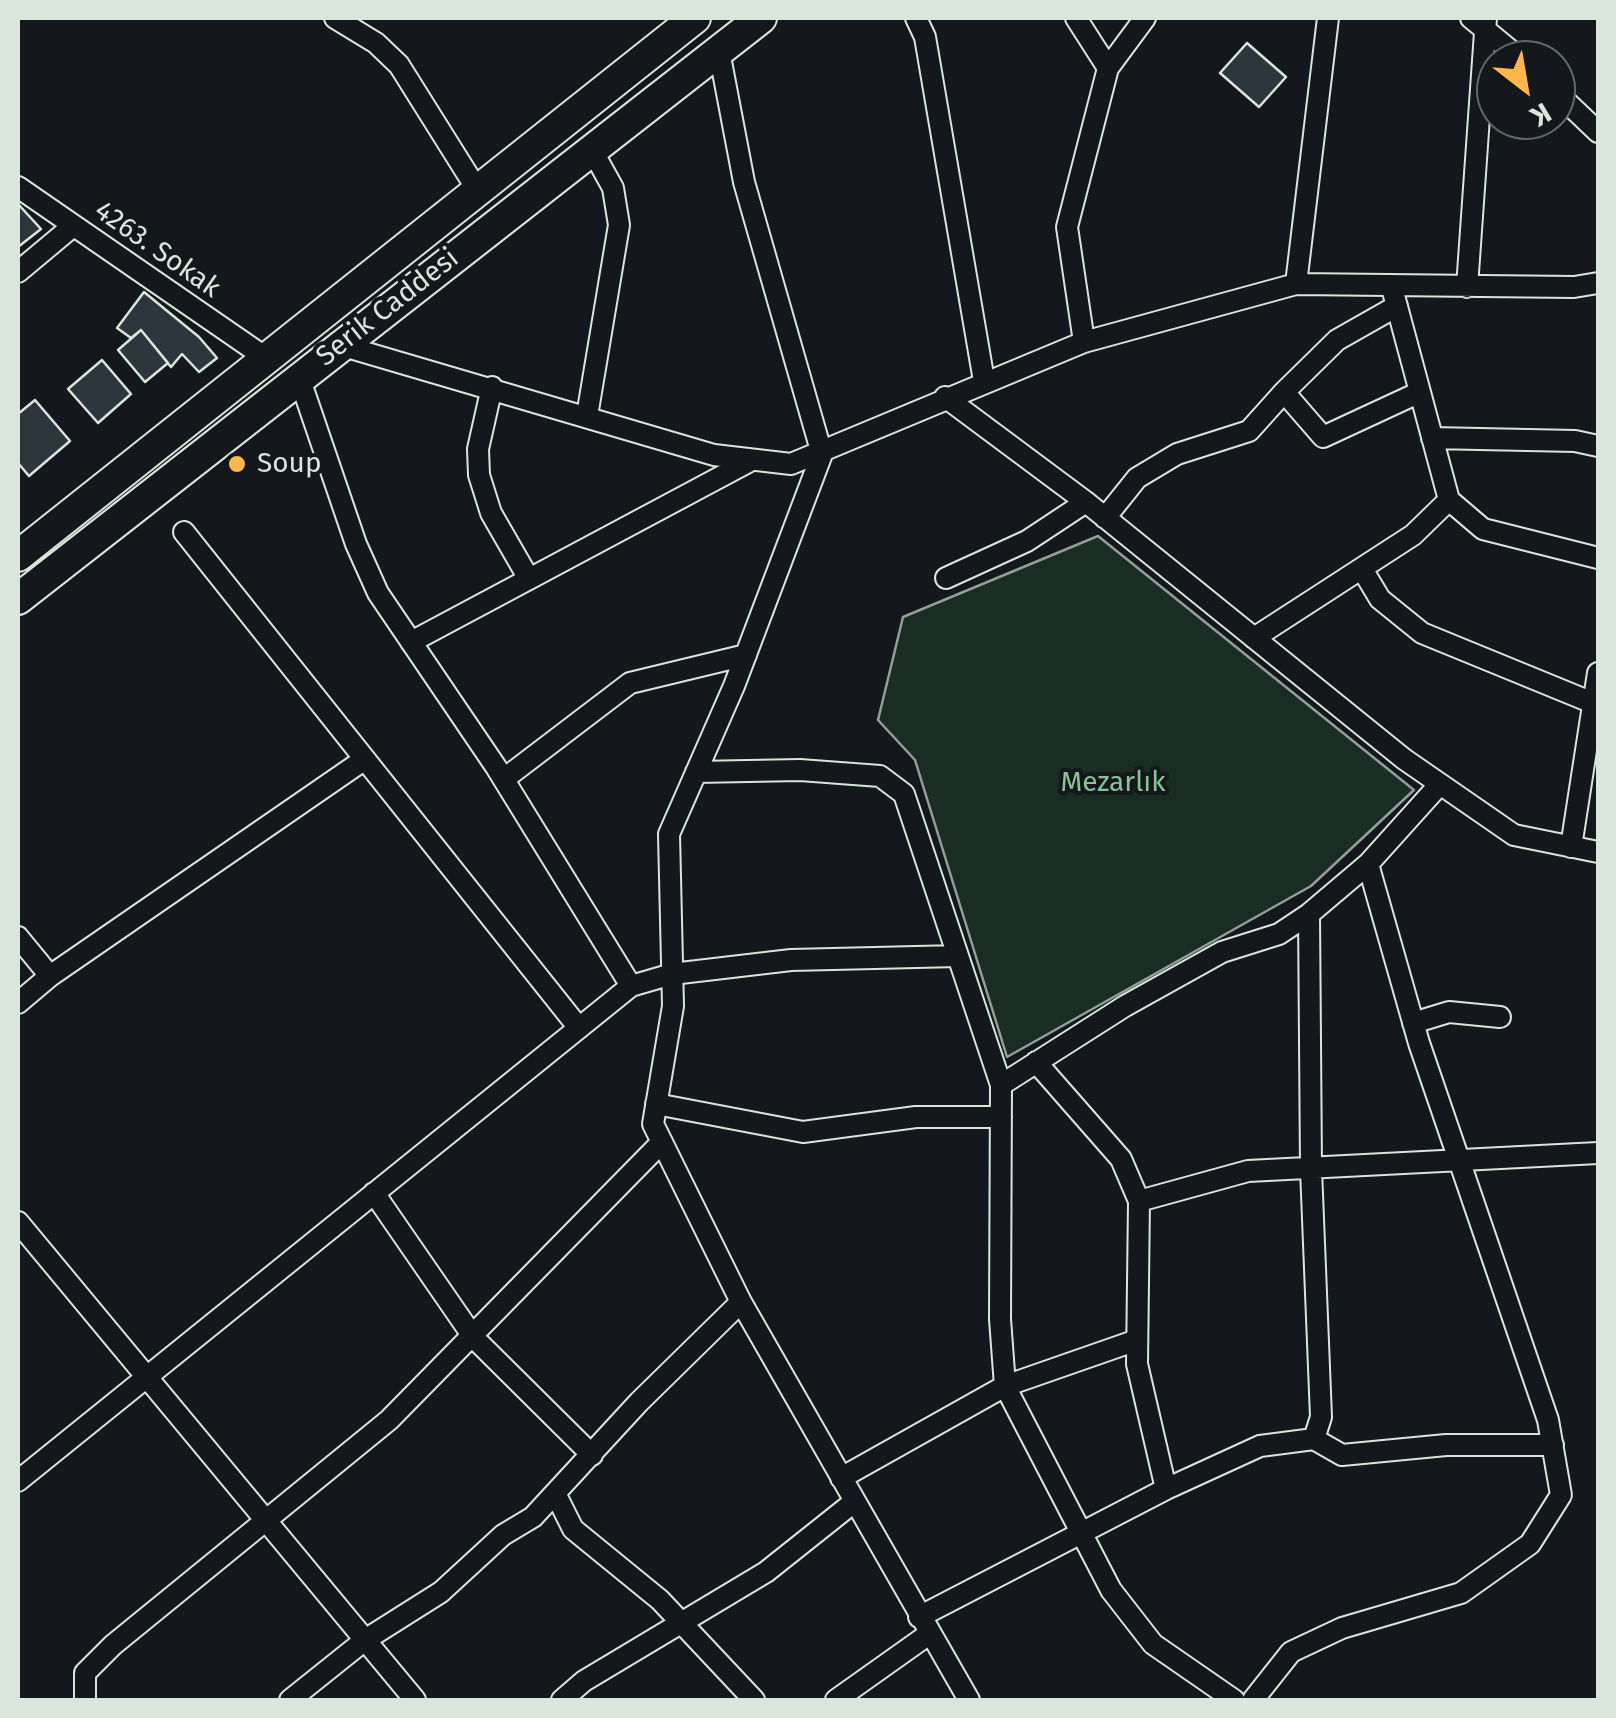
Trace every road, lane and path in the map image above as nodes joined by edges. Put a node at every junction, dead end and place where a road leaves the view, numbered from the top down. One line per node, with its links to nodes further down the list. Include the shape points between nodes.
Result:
1 (335, 18): 16 (street, via 399,65)
2 (695, 18): 16 (highway, Serik Caddesi)
3 (760, 18): 10 (highway, Serik Caddesi)
4 (916, 18): 27 (street, via 925,37)
5 (1076, 18): 11 (street)
6 (1145, 18): 11 (street)
7 (1328, 18): 20 (street)
8 (1481, 20): 9 (street); 21 (street)
9 (1502, 40)
10 (719, 51): 14 (highway, Serik Caddesi); 35 (street, via 744,182)
11 (1108, 68): 23 (street, via 1068,227)
12 (1576, 111): 13 (street)
13 (1598, 132)
14 (592, 150): 24 (highway, Serik Caddesi); 32 (street, via 614,188 619,225)
15 (18, 186): 17 (street, 4263. Sokak)
16 (478, 191): 25 (highway, Serik Caddesi)
17 (74, 226): 18 (street); 25 (street, 4263. Sokak)
18 (18, 272)
19 (1598, 282): 21 (street)
20 (1296, 284): 22 (street); 23 (street)
21 (1467, 288): 22 (street)
22 (1395, 297): 29 (street, via 1337,340); 30 (street)
23 (1084, 342): 27 (street)
24 (340, 345): 26 (highway, Serik Caddesi); 28 (street)
25 (266, 358): 41 (highway, Serik Caddesi)
26 (299, 377): 46 (highway, Serik Caddesi); 48 (street, via 356,544 378,594)
27 (984, 382): 31 (street)
28 (492, 387): 32 (street); 45 (street, via 479,475 491,513)
29 (1284, 392): 30 (street, via 1323,436); 39 (street, via 1249,431 1177,454 1137,478)
30 (1420, 392): 33 (street)
31 (945, 397): 35 (street); 38 (street)
32 (587, 416): 36 (street)
33 (1432, 438): 34 (street); 37 (street)
34 (1598, 446)
35 (822, 454): 36 (street, via 792,464); 49 (street)
36 (752, 460): 45 (street)
37 (1449, 500): 42 (street, via 1483,529); 43 (street, via 1413,535)
38 (1086, 502): 39 (street); 44 (street, via 1027,541)
39 (1106, 518): 47 (street)
40 (184, 532): 52 (street)
41 (18, 556)
42 (1598, 558)
43 (1362, 569): 47 (street); 51 (street, via 1380,599 1422,632)
44 (946, 578)
45 (529, 579): 48 (street)
46 (18, 600)
47 (1254, 638): 55 (street)
48 (411, 642): 54 (street)
49 (746, 655): 53 (street); 54 (street, via 630,683)
50 (1598, 673): 51 (street)
51 (1593, 703): 56 (street)
52 (365, 759): 63 (street); 68 (street)
53 (696, 772): 61 (street, via 880,776 904,794); 62 (street, via 669,834)
54 (504, 780): 64 (street)
55 (1440, 784): 56 (street, via 1514,835); 58 (street)
56 (1571, 846): 57 (street)
57 (1598, 852)
58 (1368, 864): 59 (street); 67 (street)
59 (1309, 914): 69 (street, via 1279,934 1222,952); 76 (street)
60 (18, 937): 63 (street)
61 (958, 956): 62 (street, via 791,960); 70 (street)
62 (672, 974): 64 (street); 71 (street)
63 (50, 976): 65 (street)
64 (631, 986): 68 (street)
65 (18, 1003)
66 (1500, 1017): 67 (street, via 1450,1012)
67 (1413, 1024): 75 (street)
68 (579, 1028): 77 (street)
69 (1036, 1062): 70 (street); 78 (street, via 1121,1159)
70 (1001, 1085): 72 (street)
71 (656, 1104): 72 (street, via 803,1132 916,1117); 73 (street, via 653,1124)
72 (1001, 1116): 84 (street)
73 (662, 1142): 80 (street); 81 (street)
74 (1598, 1153): 75 (street)
75 (1462, 1163): 76 (street); 86 (street)
76 (1311, 1169): 78 (street, via 1248,1171); 85 (street, via 1321,1418)
77 (374, 1193): 81 (street); 83 (street)
78 (1139, 1202): 82 (street)
79 (18, 1222): 83 (street)
80 (741, 1302): 87 (street); 88 (street)
81 (474, 1338): 87 (street); 93 (street, via 389,1420)
82 (1138, 1340): 84 (street); 90 (street)
83 (145, 1376): 89 (street); 93 (street)
84 (1005, 1386): 88 (street); 94 (street)
85 (1314, 1439): 86 (street, via 1342,1454); 90 (street, via 1260,1446)
86 (1553, 1445): 106 (street, via 1561,1494 1530,1544 1461,1594 1342,1628 1291,1652)
87 (592, 1455): 91 (street)
88 (841, 1478): 92 (street)
89 (18, 1481)
90 (1166, 1489): 94 (street)
91 (556, 1495): 95 (street, via 573,1529); 97 (street, via 441,1592)
92 (854, 1502): 95 (street, via 766,1572); 96 (street)
93 (265, 1520): 97 (street); 98 (street, via 85,1672)
94 (1080, 1532): 96 (street); 105 (street, via 1153,1644)
95 (680, 1622): 101 (street); 102 (street)
96 (924, 1626): 103 (street); 104 (street)
97 (365, 1640): 99 (street); 100 (street)
98 (85, 1700)
99 (290, 1700)
100 (415, 1700)
101 (562, 1700)
102 (754, 1700)
103 (836, 1700)
104 (969, 1700)
105 (1234, 1700)
106 (1253, 1700)

